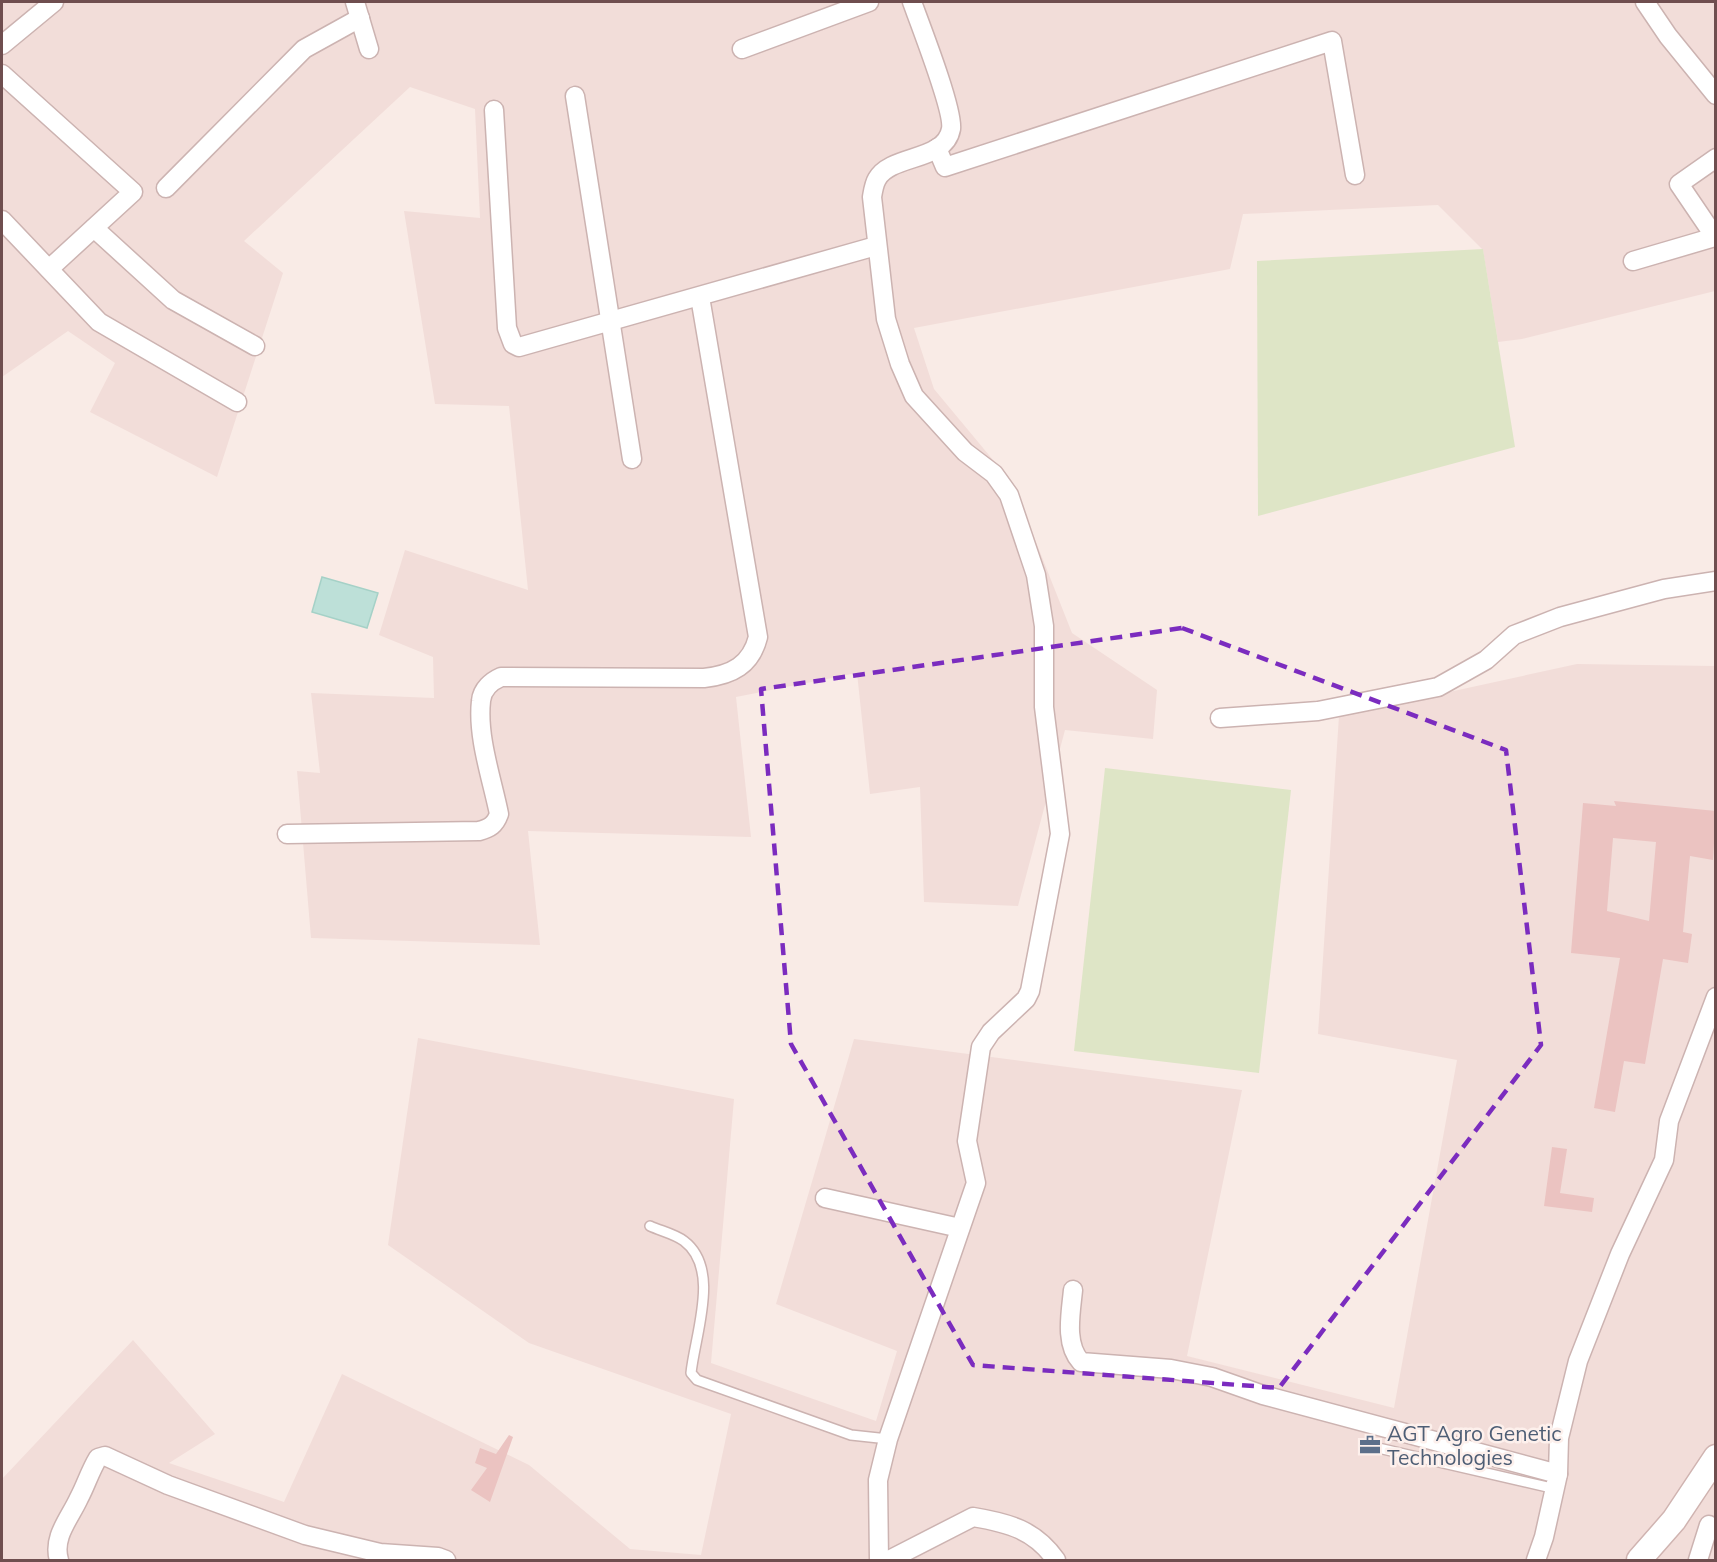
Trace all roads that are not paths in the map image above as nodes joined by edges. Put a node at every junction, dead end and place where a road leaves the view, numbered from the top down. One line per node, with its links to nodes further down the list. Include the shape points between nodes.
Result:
1 (54, 2): 6 (street)
2 (869, 2): 8 (street)
3 (912, 2): 13 (street, via 951,128)
4 (1645, 2): 10 (street)
5 (358, 10): 7 (street); 16 (street, via 304,49)
6 (2, 45)
7 (369, 49)
8 (742, 49)
9 (2, 74): 18 (street, via 133,192)
10 (1716, 95)
11 (575, 96): 23 (street)
12 (494, 110): 23 (street, via 507,328 513,344 524,347)
13 (937, 148): 15 (street, via 945,167 1332,41); 19 (street, via 888,169 876,181 872,197)
14 (1716, 158): 20 (street, via 1679,184 1715,237)
15 (1355, 175)
16 (166, 188)
17 (2, 220): 21 (street)
18 (94, 228): 21 (street); 24 (street, via 173,300)
19 (876, 246): 22 (street); 33 (street, via 886,319 914,396 965,452 994,474 1009,495 1036,575 1044,626 1044,706 1060,834 1058,855 1030,990 981,1047 967,1141 976,1183)
20 (1633, 261)
21 (49, 269): 25 (street, via 99,322)
22 (699, 297): 23 (street); 29 (street, via 758,637 748,661 722,676 704,678 501,677 491,682 480,699 499,814 496,823 479,831)
23 (610, 323): 26 (street)
24 (255, 346)
25 (237, 402)
26 (632, 459)
27 (1716, 581): 28 (street, via 1560,617 1514,635 1486,660 1438,687 1318,711)
28 (1220, 718)
29 (287, 834)
30 (1716, 997): 38 (street, via 1669,1121 1664,1160 1620,1254 1578,1361 1559,1438)
31 (825, 1198): 33 (street)
32 (651, 1226): 35 (lane, via 683,1240 697,1253 704,1271 705,1289 691,1373 697,1380 851,1435)
33 (960, 1228): 35 (street)
34 (1073, 1290): 38 (street, via 1070,1329 1073,1350 1081,1362 1171,1369 1212,1377)
35 (888, 1439): 42 (street, via 878,1480)
36 (1374, 1447): 38 (lane)
37 (1714, 1466): 46 (main road)
38 (1557, 1482): 45 (street)
39 (1709, 1524): 47 (street)
40 (59, 1560): 41 (street, via 56,1552 60,1533 98,1458 105,1456 168,1485 305,1535 380,1553)
41 (446, 1560)
42 (879, 1560)
43 (889, 1560): 44 (street, via 973,1517 1019,1528 1044,1543)
44 (1056, 1560)
45 (1536, 1560)
46 (1639, 1560)
47 (1698, 1560)

